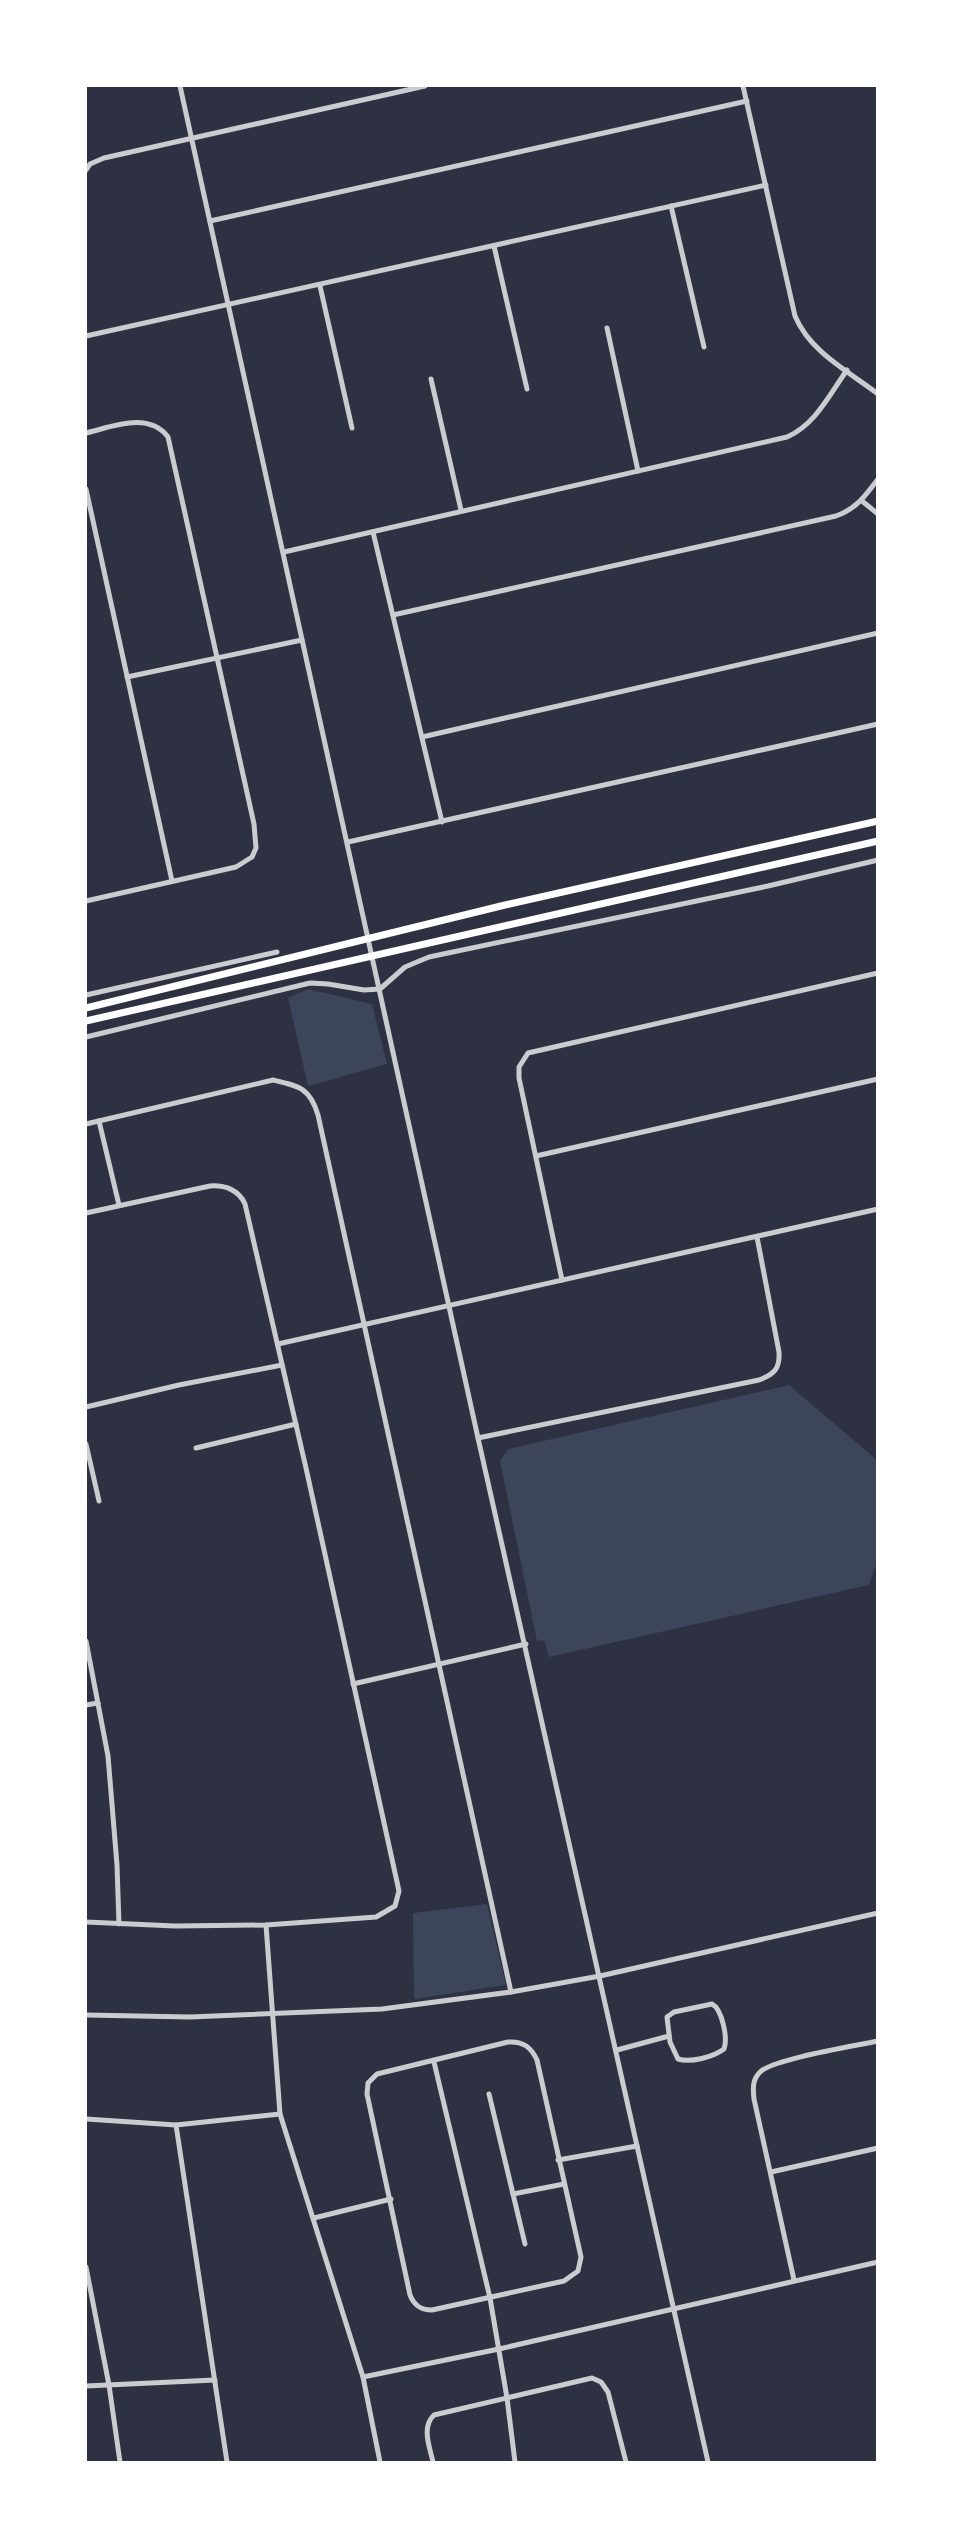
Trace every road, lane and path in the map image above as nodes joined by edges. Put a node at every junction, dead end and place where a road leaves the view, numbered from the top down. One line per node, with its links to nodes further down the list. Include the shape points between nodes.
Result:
1 (180, 86): 5 (street)
2 (425, 86): 5 (street)
3 (743, 86): 4 (street)
4 (747, 101): 7 (street); 9 (street)
5 (191, 138): 6 (street, via 104,158); 9 (street)
6 (86, 170)
7 (766, 185): 8 (street); 16 (street, via 799,327 811,344)
8 (671, 206): 10 (street); 15 (street)
9 (210, 221): 12 (street)
10 (494, 246): 11 (street); 18 (street)
11 (320, 286): 12 (street); 20 (street)
12 (229, 305): 14 (street); 29 (street)
13 (607, 328): 22 (street)
14 (86, 336)
15 (704, 347)
16 (847, 370): 19 (street); 22 (street, via 798,433)
17 (431, 379): 26 (street)
18 (527, 388)
19 (878, 394)
20 (352, 428)
21 (86, 433): 33 (street, via 135,422 162,429 168,437)
22 (638, 471): 26 (street)
23 (878, 479): 25 (street)
24 (86, 489): 34 (street)
25 (861, 501): 27 (street); 30 (street, via 836,516)
26 (461, 510): 28 (street)
27 (878, 514)
28 (373, 532): 29 (street); 30 (street)
29 (284, 552): 32 (street)
30 (393, 615): 36 (street)
31 (878, 633): 36 (street)
32 (302, 640): 33 (street); 40 (street)
33 (219, 658): 34 (street); 42 (street, via 254,824 254,853 236,867)
34 (127, 677): 42 (street)
35 (878, 724): 38 (street)
36 (422, 736): 38 (street)
37 (878, 821): 44 (main road)
38 (442, 822): 40 (street)
39 (878, 841): 46 (main road)
40 (348, 842): 44 (street)
41 (878, 860): 48 (street, via 429,957 405,967)
42 (172, 881): 43 (street)
43 (86, 901)
44 (369, 937): 46 (street); 50 (main road)
45 (277, 952): 49 (street)
46 (372, 954): 48 (street); 51 (main road)
47 (878, 973): 56 (street, via 532,1051 519,1067 519,1078)
48 (380, 989): 52 (street, via 310,983); 62 (street)
49 (86, 995)
50 (86, 1008)
51 (86, 1021)
52 (86, 1037)
53 (878, 1079): 56 (street)
54 (99, 1121): 55 (street); 57 (street); 63 (street, via 273,1080 304,1090 318,1114)
55 (86, 1124)
56 (536, 1156): 61 (street)
57 (119, 1205): 59 (street); 64 (street, via 210,1186 228,1188 239,1196 249,1214)
58 (878, 1209): 60 (street)
59 (86, 1213)
60 (757, 1237): 61 (street); 68 (street, via 779,1352 777,1371 759,1380)
61 (562, 1280): 62 (street)
62 (451, 1305): 63 (street); 68 (street)
63 (364, 1325): 64 (street); 75 (street)
64 (278, 1344): 65 (street)
65 (282, 1365): 66 (street); 67 (street)
66 (86, 1407)
67 (296, 1424): 70 (street); 76 (street)
68 (478, 1438): 74 (street)
69 (86, 1444): 71 (street)
70 (196, 1448)
71 (87, 1456): 72 (street)
72 (99, 1501)
73 (86, 1641): 77 (street)
74 (526, 1644): 75 (street); 83 (street)
75 (439, 1663): 76 (street); 84 (street)
76 (353, 1684): 82 (street, via 399,1891 395,1906 376,1917)
77 (98, 1702): 78 (street); 81 (street, via 108,1756)
78 (86, 1705)
79 (878, 1913): 83 (street)
80 (86, 1923): 81 (street)
81 (119, 1924): 82 (street)
82 (266, 1925): 85 (street)
83 (600, 1976): 84 (street); 89 (street)
84 (511, 1992): 85 (street, via 381,2009)
85 (271, 2014): 86 (street, via 190,2018); 92 (street)
86 (86, 2015)
87 (669, 2036): 87 (street, via 675,2055 682,2060 721,2051 726,2041 718,2009 712,2004 669,2016); 89 (street)
88 (878, 2041): 98 (street, via 782,2062 758,2074 753,2084 754,2099)
89 (617, 2050): 95 (street)
90 (434, 2062): 97 (street, via 508,2042 520,2042 530,2048 537,2060); 101 (street, via 377,2074 368,2083 371,2117); 107 (street)
91 (489, 2094): 100 (street)
92 (280, 2114): 94 (street); 102 (street)
93 (86, 2119): 94 (street)
94 (177, 2126): 111 (street)
95 (637, 2146): 97 (street); 108 (street)
96 (878, 2148): 98 (street)
97 (558, 2160): 99 (street)
98 (771, 2172): 106 (street)
99 (564, 2184): 100 (street); 107 (street, via 580,2257 578,2271 564,2281)
100 (513, 2194): 103 (street)
101 (391, 2199): 102 (street); 107 (street, via 415,2305 432,2310)
102 (314, 2218): 110 (street)
103 (525, 2244)
104 (878, 2262): 106 (street)
105 (86, 2267): 112 (street)
106 (794, 2280): 108 (street)
107 (490, 2298): 109 (street)
108 (674, 2307): 109 (street); 121 (street)
109 (499, 2349): 110 (street); 114 (street)
110 (363, 2377): 117 (street)
111 (215, 2380): 112 (street); 116 (street)
112 (109, 2385): 113 (street); 115 (street)
113 (86, 2386)
114 (507, 2398): 118 (street, via 431,2417 427,2433); 119 (street); 120 (street, via 594,2378 608,2392)
115 (120, 2463)
116 (227, 2463)
117 (380, 2463)
118 (433, 2463)
119 (515, 2463)
120 (626, 2463)
121 (708, 2463)

